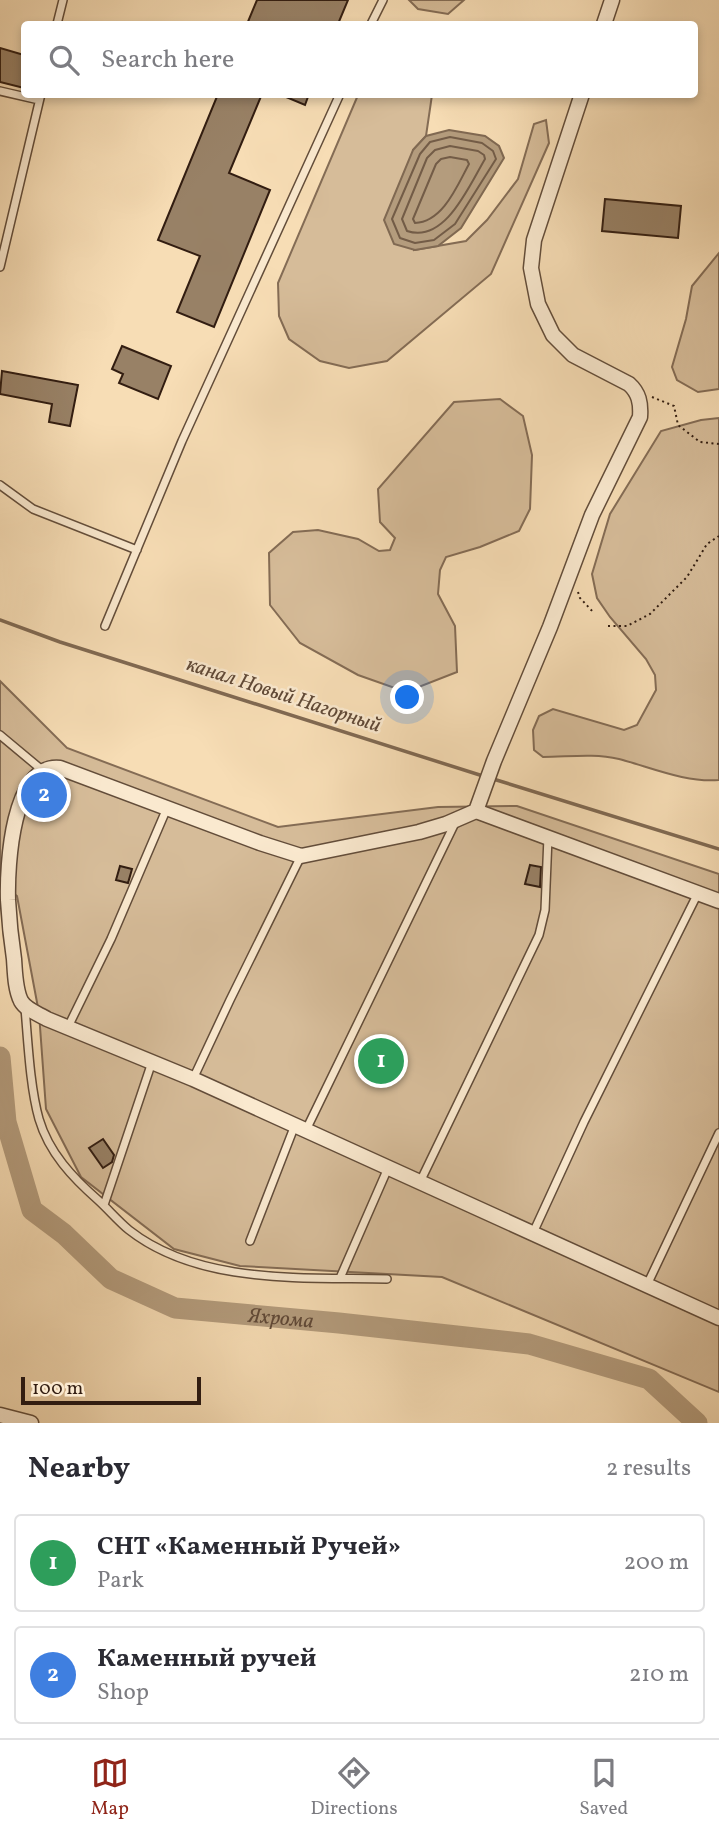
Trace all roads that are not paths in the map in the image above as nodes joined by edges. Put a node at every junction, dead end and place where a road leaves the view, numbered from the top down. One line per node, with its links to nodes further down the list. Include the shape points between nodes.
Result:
1 (63, 0): 4 (lane)
2 (383, 0): 5 (lane)
3 (612, 0): 6 (street)
4 (58, 21)
5 (372, 21)
6 (605, 21)
7 (0, 90): 8 (lane)
8 (21, 94)
9 (40, 98): 13 (lane)
10 (338, 98): 16 (lane)
11 (581, 98): 21 (street, via 534,240 531,268 538,304 553,335 573,355 629,384 641,405 640,416 592,515)
12 (0, 224): 13 (lane)
13 (9, 226): 14 (lane)
14 (0, 267)
15 (0, 485): 16 (lane, via 33,509)
16 (137, 550): 17 (lane)
17 (105, 626)
18 (0, 735): 19 (lane)
19 (42, 770): 20 (street, via 60,768); 25 (street, via 31,780 18,808)
20 (167, 808): 24 (street); 29 (lane)
21 (476, 811): 22 (street); 23 (street)
22 (457, 819): 24 (street, via 419,832); 32 (lane)
23 (548, 837): 26 (street); 35 (lane, via 540,935)
24 (302, 856): 31 (lane)
25 (4, 880): 28 (street, via 17,989)
26 (698, 893): 27 (street); 37 (lane)
27 (719, 901)
28 (25, 1006): 29 (street); 36 (lane, via 35,1098 47,1140 76,1181)
29 (68, 1027): 30 (street)
30 (152, 1062): 31 (street); 36 (lane)
31 (193, 1079): 32 (street)
32 (301, 1127): 34 (street); 38 (lane)
33 (719, 1133): 41 (lane)
34 (388, 1168): 35 (street); 39 (lane)
35 (420, 1182): 37 (street)
36 (103, 1205): 39 (lane, via 129,1230 186,1261 270,1275)
37 (533, 1234): 41 (street)
38 (250, 1241)
39 (340, 1278): 40 (lane)
40 (387, 1279)
41 (647, 1285): 42 (street)
42 (719, 1318)
43 (0, 1415): 44 (street)
44 (31, 1423)

